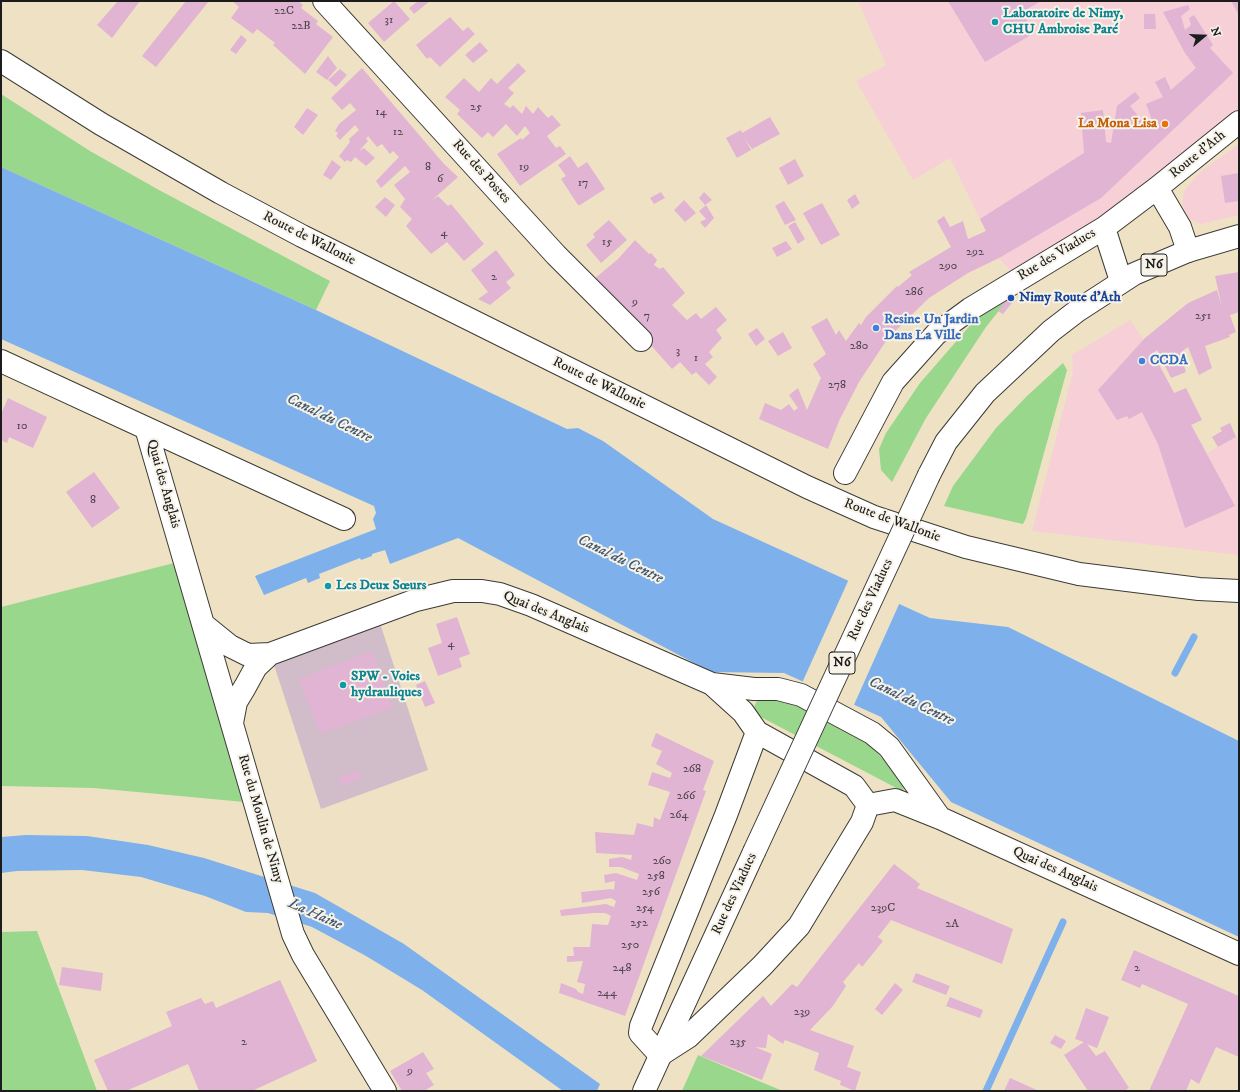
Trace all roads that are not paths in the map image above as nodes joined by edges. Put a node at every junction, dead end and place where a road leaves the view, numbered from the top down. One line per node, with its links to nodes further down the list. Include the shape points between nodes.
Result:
1 (324, 1): 9 (street, Rue des Postes, via 556,255)
2 (1, 61): 14 (street, Route de Wallonie, via 101,124 295,232 848,506 966,547 1079,574)
3 (1239, 122): 4 (street, Route d'Ath)
4 (1157, 188): 5 (street, Rue des Viaducs); 7 (street, via 1180,227)
5 (1104, 228): 8 (street); 12 (street, Rue des Viaducs, via 976,305 936,334 893,382)
6 (1239, 236): 7 (street, Rue des Viaducs / N6)
7 (1188, 251): 8 (street, Rue des Viaducs / N6)
8 (1121, 281): 24 (street, Rue des Viaducs / N6, bridge, via 1051,331 985,393 946,442)
9 (641, 340)
10 (1, 361): 11 (street, Quai des Anglais)
11 (146, 428): 13 (street); 15 (street, Quai des Anglais)
12 (845, 473)
13 (344, 519)
14 (1235, 587)
15 (204, 625): 16 (street, Quai des Anglais, via 230,646 248,655); 17 (street, Quai des Anglais)
16 (270, 654): 18 (street, Quai des Anglais, via 416,600 453,591 482,591 500,594 531,605); 19 (street, via 256,667 236,702)
17 (216, 668): 19 (street, Rue du Moulin de Nimy)
18 (712, 684): 20 (street, Quai des Anglais, via 743,712); 22 (street, via 778,689 801,695 872,733 889,747)
19 (232, 725): 25 (street, Rue du Moulin de Nimy, via 293,934 303,955)
20 (757, 732): 21 (street, via 854,786); 24 (street, via 641,1026 640,1033)
21 (868, 805): 22 (street, Quai des Anglais, via 895,800); 24 (street, via 862,822 799,926 762,966 688,1037)
22 (940, 818): 23 (street, Quai des Anglais)
23 (1239, 954)
24 (660, 1055): 26 (street, Rue des Viaducs / N6)
25 (386, 1091)
26 (644, 1091)

